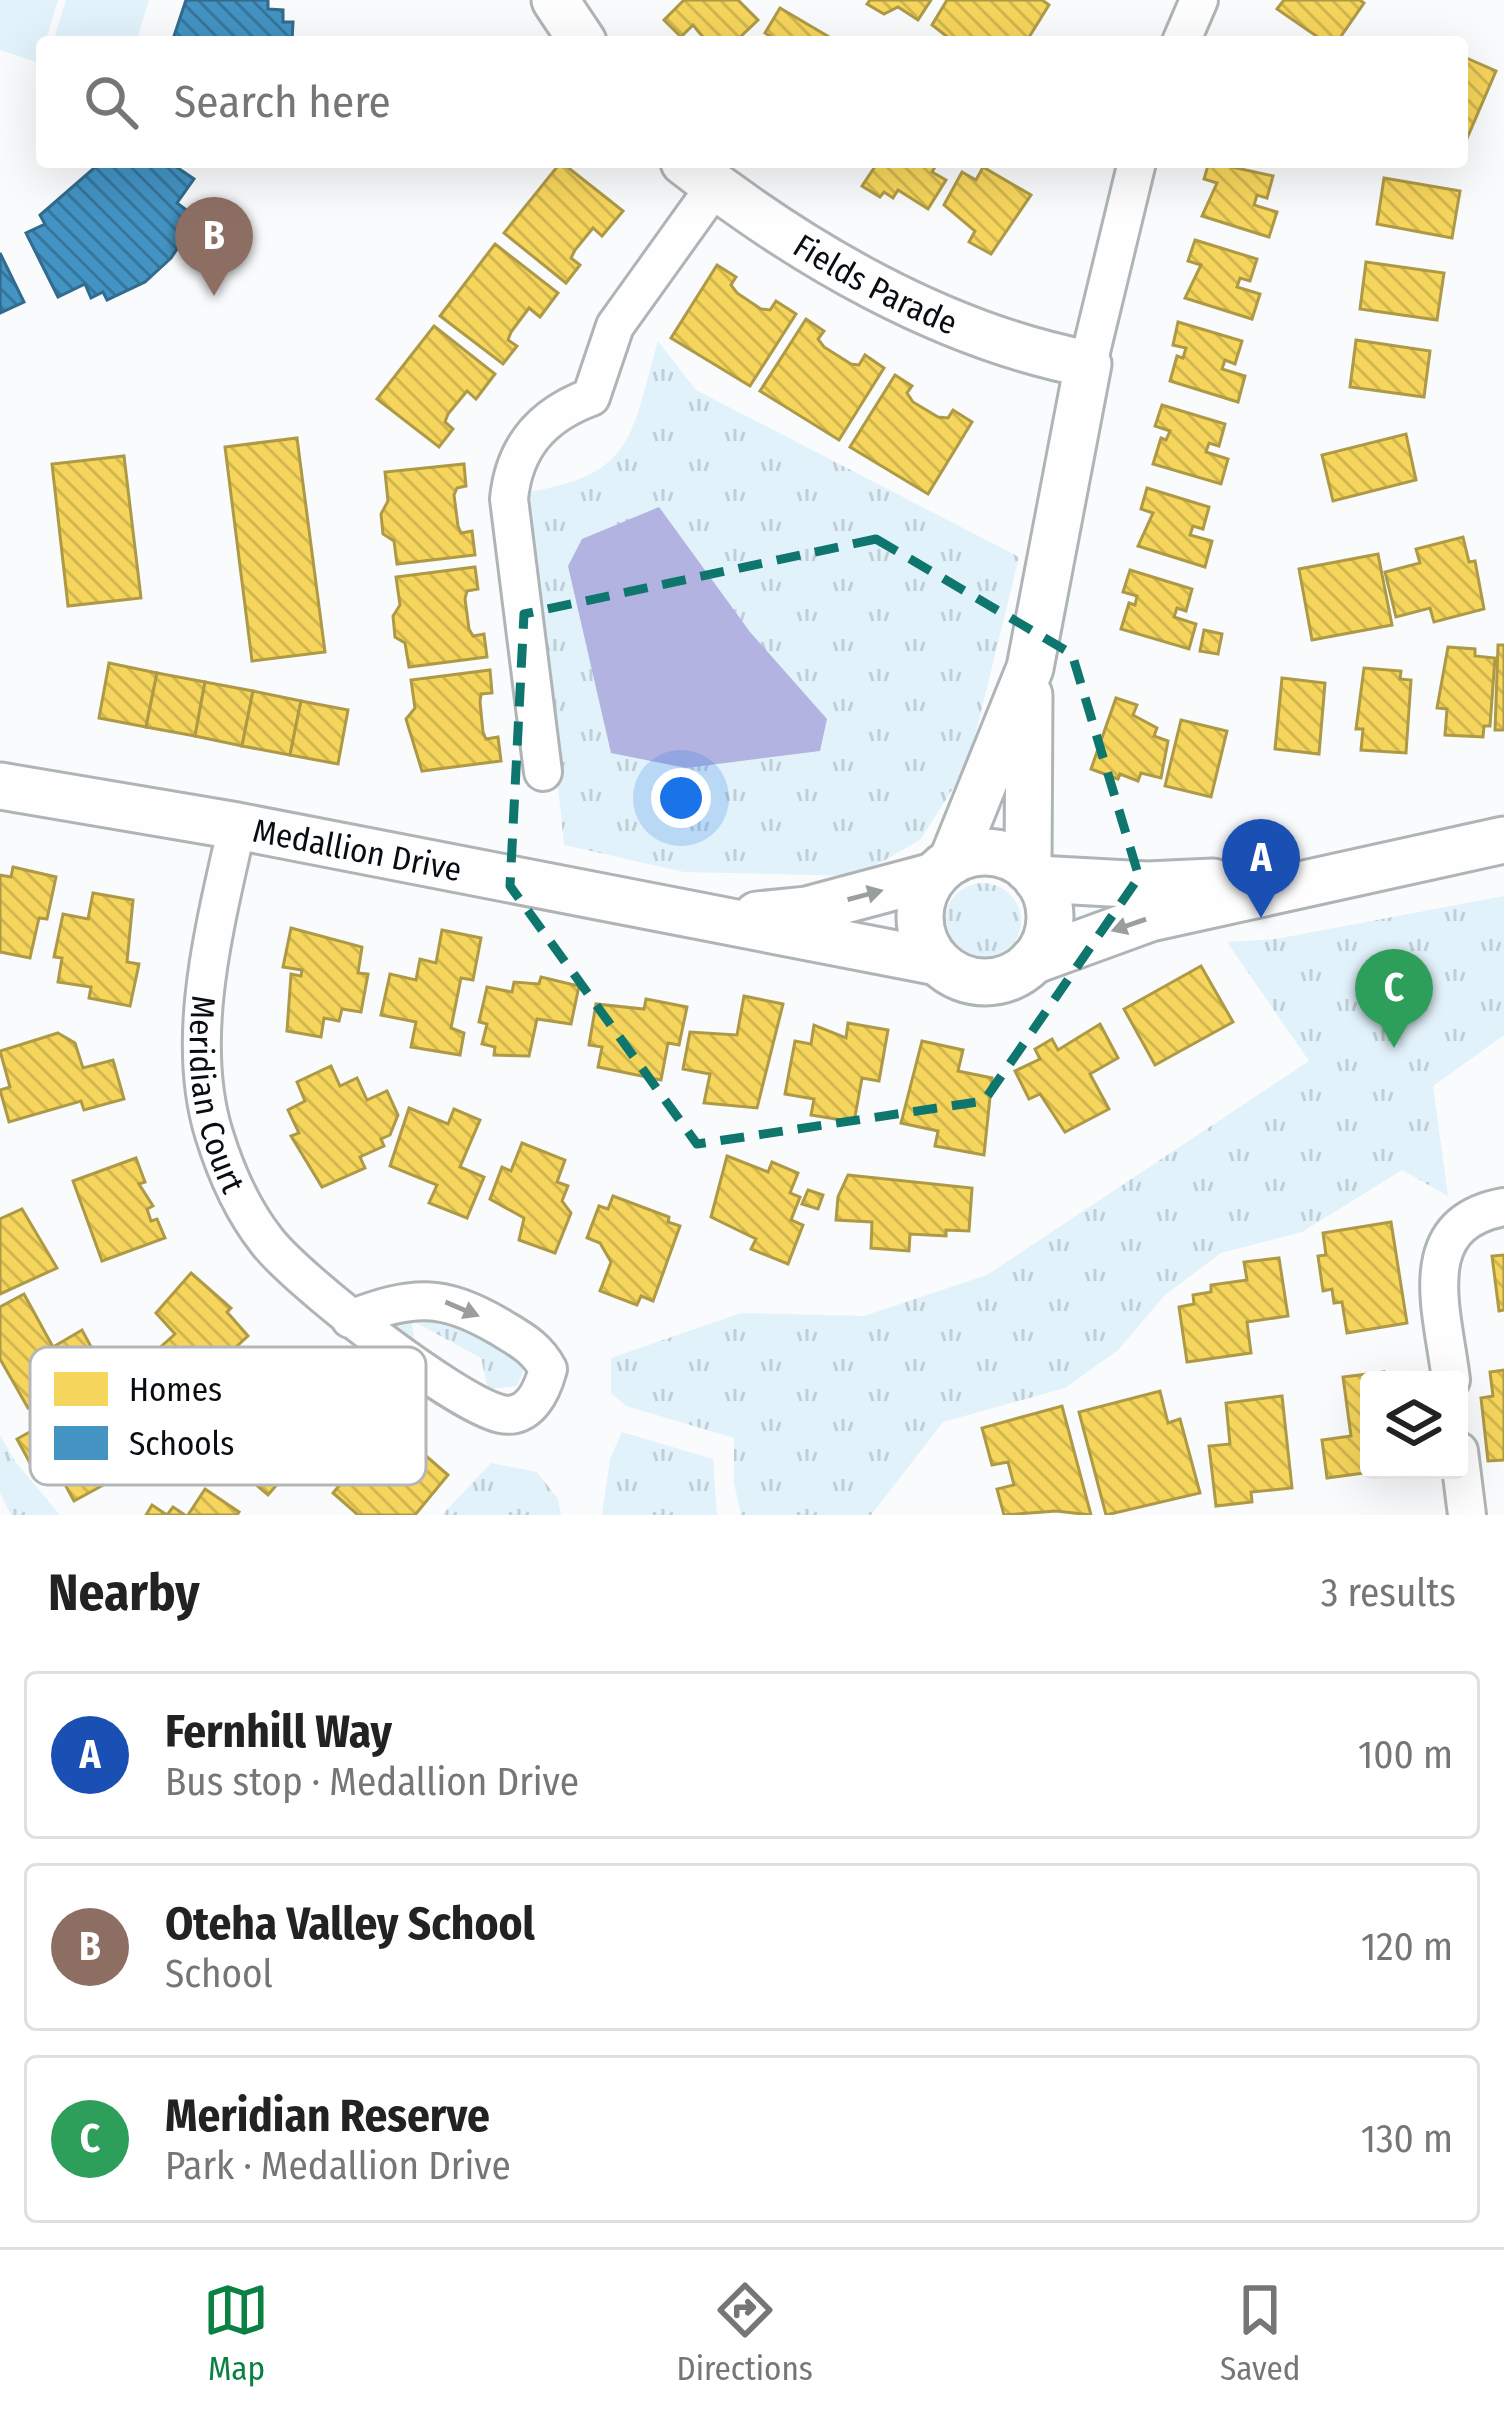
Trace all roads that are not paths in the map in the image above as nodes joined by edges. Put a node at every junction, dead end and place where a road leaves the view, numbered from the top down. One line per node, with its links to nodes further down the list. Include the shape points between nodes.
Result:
1 (555, 0): 3 (street)
2 (1199, 0): 4 (street)
3 (579, 36)
4 (1184, 36)
5 (1136, 168): 7 (street)
6 (700, 173): 7 (street, Fields Parade, via 939,319); 9 (street, via 615,326 591,397 540,424 511,479)
7 (1088, 364): 8 (street)
8 (1030, 668): 13 (street); 14 (street)
9 (543, 772)
10 (0, 786): 11 (street, Medallion Drive)
11 (237, 826): 16 (street, Medallion Drive); 20 (street, Meridian Court, via 202,1033 212,1129 235,1195 268,1244)
12 (1504, 840): 15 (street)
13 (943, 869): 14 (street, via 982,852 1014,859); 16 (street, Medallion Drive, one-way to 13, via 807,910); 18 (street, via 920,910)
14 (1033, 874): 15 (street, via 1148,886); 17 (street, via 1048,902 1049,928)
15 (1324, 878): 17 (street, one-way to 17, via 1150,918)
16 (712, 918): 18 (street, Medallion Drive)
17 (1032, 961): 18 (street, via 992,982 962,978)
18 (937, 962)
19 (1504, 1207): 23 (street, via 1460,1224 1442,1245)
20 (350, 1319): 21 (street, Meridian Court, one-way to 20); 22 (street, Meridian Court, one-way to 22, via 436,1298 538,1349 548,1369 542,1393 525,1410 504,1415)
21 (395, 1347)
22 (426, 1366)
23 (1450, 1371)
24 (1462, 1479): 25 (street)
25 (1466, 1515)

